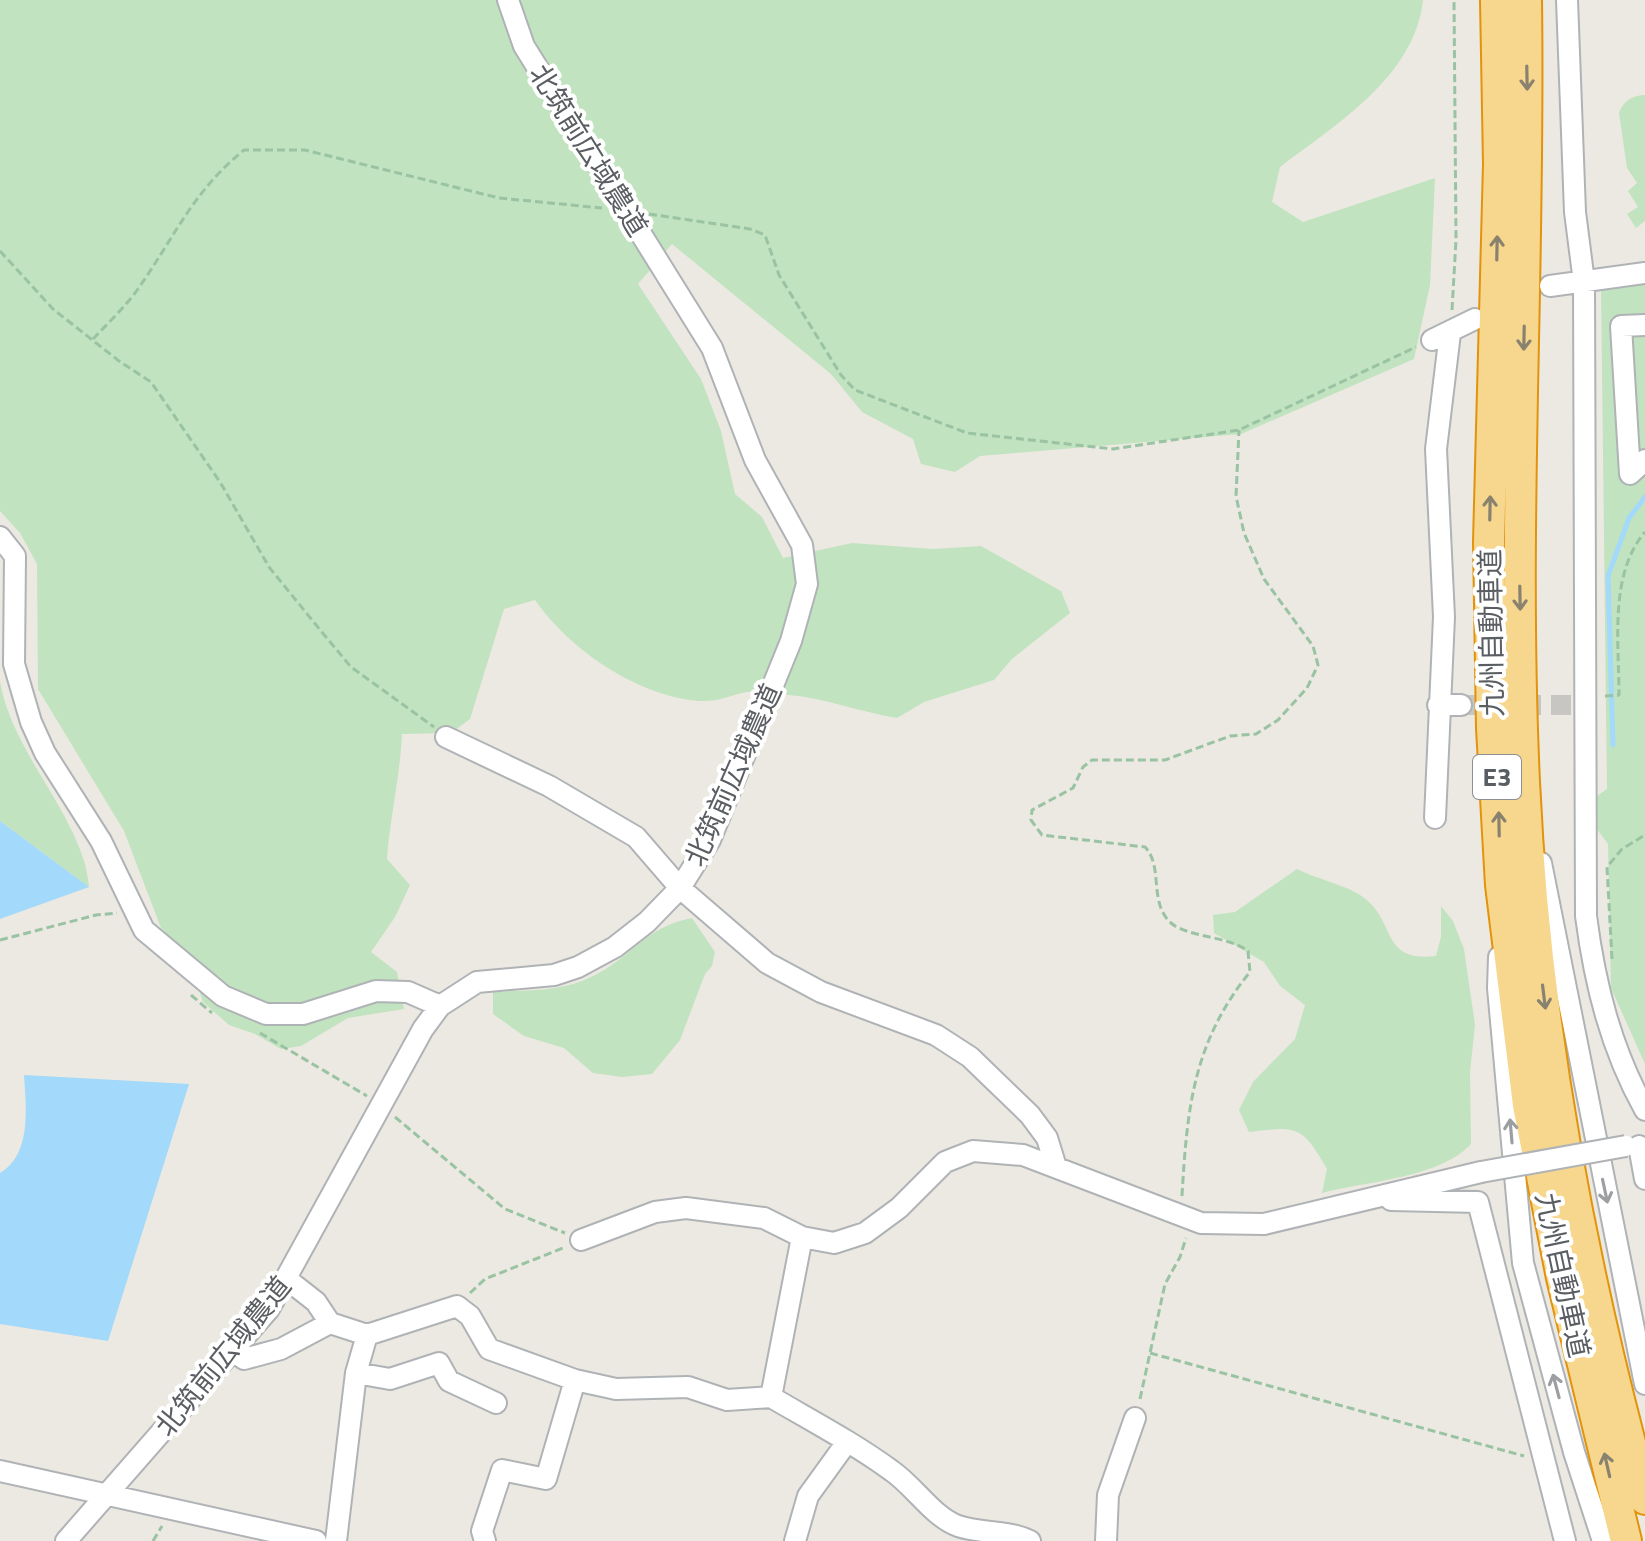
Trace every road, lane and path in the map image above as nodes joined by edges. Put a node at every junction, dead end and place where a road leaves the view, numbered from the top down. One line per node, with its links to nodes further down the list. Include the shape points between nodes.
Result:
1 (508, 0): 6 (street, 北筑前広域農道, via 524,46)
2 (1454, 0): 13 (path, via 1456,240)
3 (1496, 0): 26 (highway, 九州自動車道 / E3, one-way to 3, via 1489,542 1499,164)
4 (1526, 0): 23 (highway, 九州自動車道 / E3, one-way to 23, via 1529,154 1519,587)
5 (1567, 0): 9 (street, via 1575,212)
6 (626, 210): 14 (path, via 499,198 305,150 244,150 214,174 135,294); 15 (path, via 765,235 779,275 841,375 855,390 886,404 967,433 1113,449); 27 (street, 北筑前広域農道, via 712,348 755,460 802,545 807,584 791,641 710,840)
7 (0, 251): 14 (path, via 53,309)
8 (1645, 273): 9 (street)
9 (1584, 282): 10 (street); 30 (street, via 1588,750 1583,882)
10 (1550, 286)
11 (1475, 319): 13 (street)
12 (1645, 325): 16 (street, via 1621,326 1630,474)
13 (1441, 337): 15 (path); 20 (street, via 1436,449 1444,617)
14 (93, 339): 22 (path, via 151,382 220,482 269,567 351,667)
15 (1239, 430): 38 (path, via 1236,496 1244,533 1264,579 1313,646 1318,665 1307,688 1278,720 1256,734 1230,736 1165,760 1092,760 1073,788 1032,810 1031,820 1042,835 1145,847 1151,854 1157,904 1172,924 1248,951 1250,972 1221,1009 1200,1061 1186,1125)
16 (1645, 460)
17 (1645, 532): 19 (path, via 1630,550 1619,612)
18 (0, 537): 28 (street, via 15,556 14,664 27,712 45,753 101,841)
19 (1619, 695)
20 (1438, 705): 21 (street); 24 (street)
21 (1461, 705)
22 (446, 737): 27 (street, via 549,786 636,837)
23 (1524, 785): 49 (street, one-way to 49); 57 (highway, 九州自動車道 / E3, one-way to 57, via 1553,1075 1586,1258)
24 (1435, 818)
25 (1645, 835): 30 (path, via 1622,849 1607,867 1614,958)
26 (1501, 885): 66 (street, one-way to 26, via 1523,1263 1498,988); 67 (highway, 九州自動車道 / E3, one-way to 26, via 1562,1278 1528,1105)
27 (680, 888): 31 (street, 北筑前広域農道, via 626,939 578,967 554,975 477,982); 35 (street, via 767,963 821,992 936,1035 970,1057 1030,1115 1047,1138)
28 (137, 917): 29 (path, via 96,915); 31 (street, via 159,943 223,996 266,1014 303,1014 376,991 408,992)
29 (0, 940)
30 (1593, 972): 33 (street, via 1609,1029)
31 (440, 1006): 32 (street, 北筑前広域農道)
32 (381, 1108): 40 (path, via 505,1209); 41 (street, 北筑前広域農道)
33 (1645, 1110)
34 (1637, 1144): 36 (street); 37 (street, bridge)
35 (1056, 1167): 38 (street); 39 (street, via 1011,1153 973,1151 945,1162 865,1233 834,1243)
36 (1645, 1179)
37 (1359, 1199): 38 (street, via 1264,1224 1201,1223); 54 (street, via 1478,1202)
38 (1185, 1215): 46 (path, via 1180,1257 1165,1284)
39 (802, 1237): 40 (street, via 764,1218 686,1208 655,1212); 50 (street)
40 (581, 1240): 42 (path, via 485,1279)
41 (288, 1280): 43 (street, via 316,1302); 45 (street, 北筑前広域農道)
42 (457, 1306): 44 (street); 48 (street, via 470,1316 489,1349)
43 (330, 1323): 44 (street); 45 (street, via 259,1357 244,1359)
44 (367, 1335): 47 (street)
45 (233, 1351): 56 (street, 北筑前広域農道)
46 (1150, 1353): 52 (path); 54 (path)
47 (356, 1373): 51 (street, via 390,1379 439,1363 449,1381); 60 (street)
48 (575, 1380): 50 (street, via 616,1389 688,1387 727,1400); 61 (street, via 546,1479 502,1470 482,1531)
49 (1645, 1384)
50 (771, 1397): 53 (street)
51 (496, 1403)
52 (1135, 1418): 64 (street, via 1108,1495)
53 (847, 1442): 62 (street, via 808,1496); 63 (street, via 915,1488 935,1512 958,1526)
54 (1543, 1461): 65 (street)
55 (0, 1471): 56 (street)
56 (107, 1495): 58 (street, 北筑前広域農道); 59 (street)
57 (1645, 1499)
58 (66, 1541)
59 (316, 1541)
60 (336, 1541)
61 (485, 1541)
62 (795, 1541)
63 (1030, 1541)
64 (1106, 1541)
65 (1565, 1541)
66 (1603, 1541)
67 (1626, 1541)

